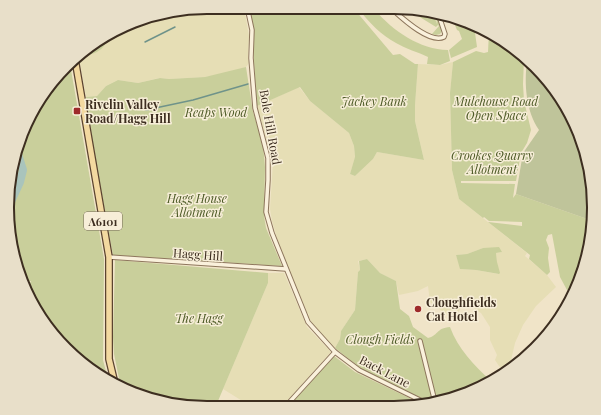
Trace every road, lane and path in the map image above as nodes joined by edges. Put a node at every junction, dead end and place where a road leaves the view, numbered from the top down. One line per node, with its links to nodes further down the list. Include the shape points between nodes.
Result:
1 (249, 14): 6 (street, Bole Hill Road, via 255,108 268,158 266,212)
2 (398, 14): 3 (street, via 415,28 441,38 445,34)
3 (440, 20)
4 (76, 66): 5 (main road, A6101)
5 (109, 258): 6 (street, Hagg Hill); 9 (main road, A6101, via 109,358)
6 (286, 269): 8 (street, Bole Hill Road, via 308,322)
7 (420, 341): 10 (street)
8 (335, 352): 11 (street, Back Lane, via 359,370); 12 (street)
9 (113, 376)
10 (434, 396)
11 (418, 399)
12 (290, 401)

